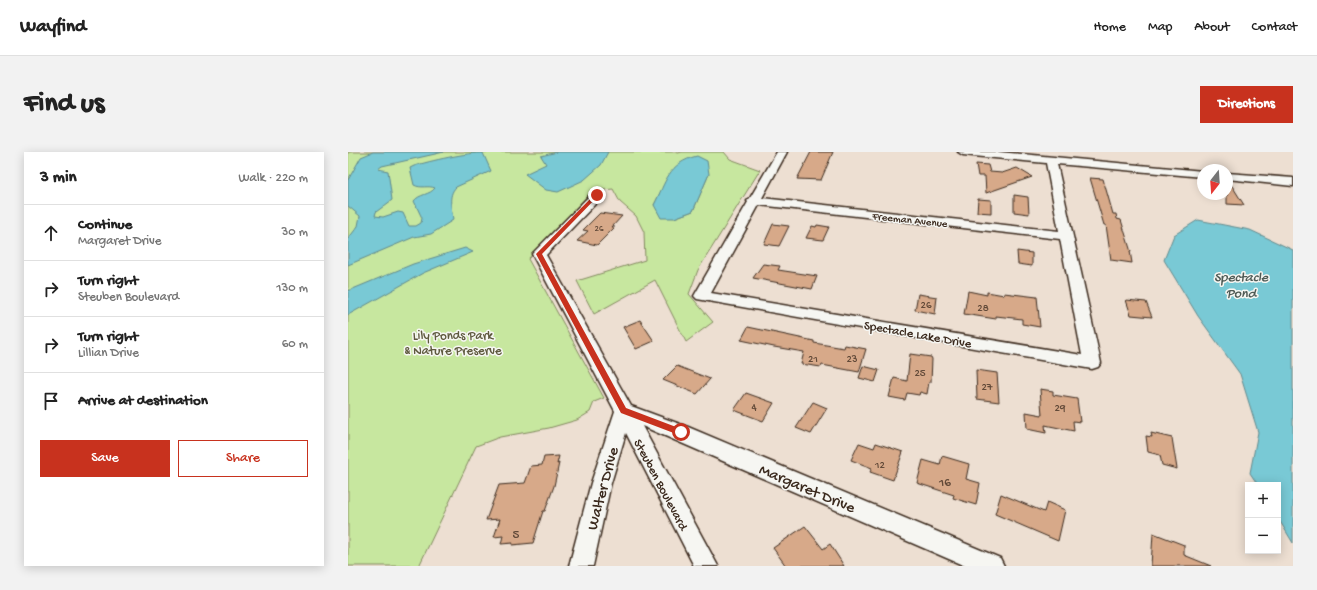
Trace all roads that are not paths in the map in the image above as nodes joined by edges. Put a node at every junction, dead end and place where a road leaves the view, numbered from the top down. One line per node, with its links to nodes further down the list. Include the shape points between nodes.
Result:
1 (782, 152): 8 (street, Spectacle Lake Drive)
2 (963, 152): 3 (street)
3 (1052, 160): 4 (street); 9 (street, Spectacle Lake Drive)
4 (1197, 173)
5 (1233, 177): 6 (street)
6 (1293, 182)
7 (597, 195): 10 (street, Steuben Boulevard, via 539,254)
8 (753, 201): 9 (street, Freeman Avenue); 9 (street, Spectacle Lake Drive, via 702,296 1092,362)
9 (1067, 236)
10 (624, 410): 11 (street, Walter Drive, via 601,483); 12 (street, Steuben Boulevard); 13 (street, Margaret Drive)
11 (581, 566)
12 (706, 566)
13 (992, 566)

